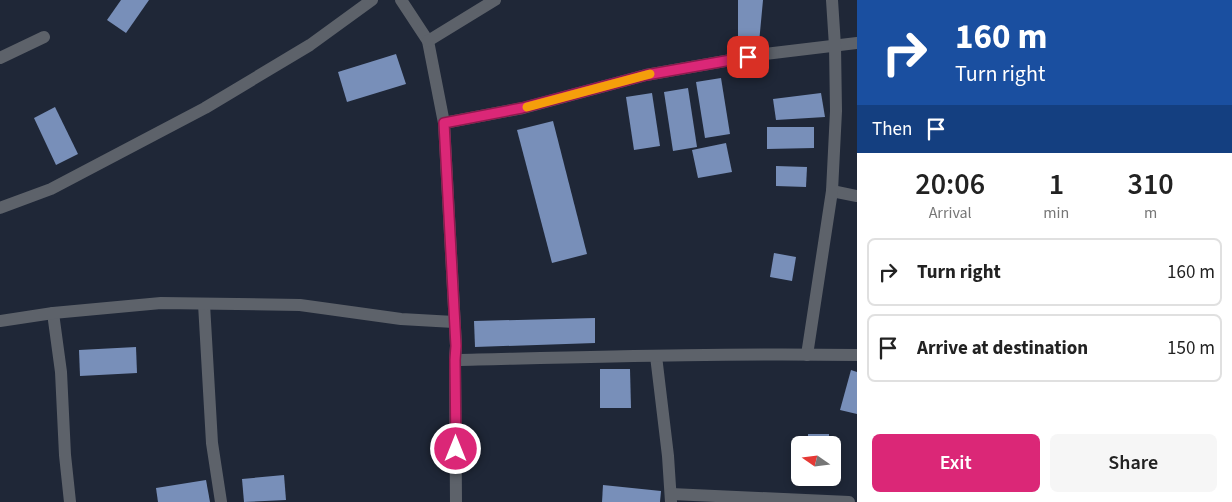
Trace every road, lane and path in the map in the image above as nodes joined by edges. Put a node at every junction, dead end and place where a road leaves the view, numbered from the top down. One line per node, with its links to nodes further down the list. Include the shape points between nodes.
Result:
1 (372, 0): 13 (street, via 310,45 205,108 51,188)
2 (401, 0): 6 (street)
3 (495, 0): 6 (street)
4 (832, 0): 8 (street)
5 (44, 37): 9 (street)
6 (428, 41): 10 (street)
7 (857, 43): 8 (street)
8 (835, 46): 10 (street, via 765,54 646,75 522,108); 11 (street)
9 (0, 58)
10 (444, 123): 17 (street)
11 (832, 191): 12 (street); 18 (street)
12 (857, 196)
13 (0, 208)
14 (204, 304): 15 (street); 17 (street, via 300,305 401,319); 24 (street, via 212,443)
15 (53, 312): 16 (street); 23 (street, via 61,372)
16 (0, 321)
17 (454, 322): 21 (street)
18 (806, 355): 19 (street); 20 (street)
19 (656, 356): 21 (street); 22 (street)
20 (857, 356)
21 (455, 360): 25 (street)
22 (671, 498): 26 (street)
23 (70, 502)
24 (221, 502)
25 (456, 502)
26 (849, 502)

